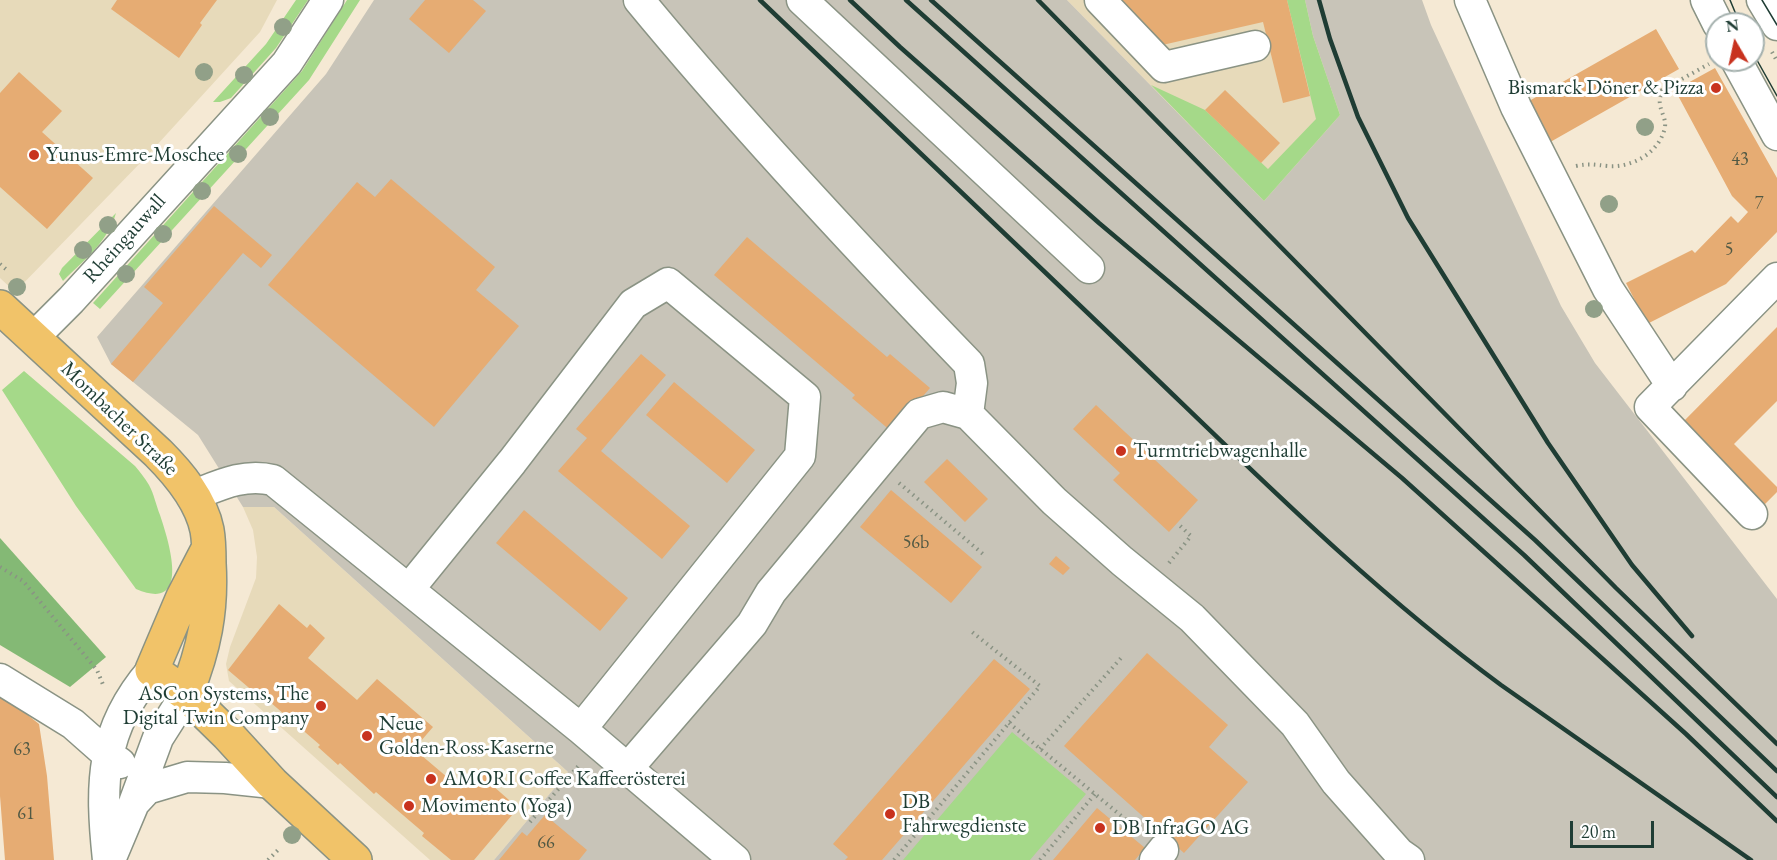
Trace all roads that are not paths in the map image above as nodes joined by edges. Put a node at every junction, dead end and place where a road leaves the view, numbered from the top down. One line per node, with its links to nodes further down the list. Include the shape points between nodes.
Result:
1 (328, 0): 16 (street, Rheingauwall, via 288,63)
2 (639, 0): 18 (street, via 701,75 865,256 969,364 972,383)
3 (802, 0): 13 (street)
4 (1100, 0): 8 (street, via 1164,67)
5 (1470, 0): 17 (street, via 1516,107 1608,289)
6 (1762, 0): 7 (street)
7 (1777, 25)
8 (1255, 46)
9 (1743, 72): 12 (street)
10 (1764, 72): 11 (street)
11 (1777, 96)
12 (1777, 135)
13 (1089, 268)
14 (1777, 278): 17 (street)
15 (0, 307): 16 (main road, Mombacher Straße)
16 (34, 338): 19 (main road, Mombacher Straße, via 158,453)
17 (1672, 386): 20 (street, via 1650,407)
18 (968, 414): 28 (street, via 943,407 919,414 771,592 752,624); 31 (street, via 1054,501 1192,618 1295,724 1336,782)
19 (192, 496): 21 (main road, Mombacher Straße, via 207,530); 22 (street, via 241,478 273,480)
20 (1752, 514)
21 (208, 549): 23 (main road); 25 (main road, Mombacher Straße, via 211,591 207,627)
22 (409, 589): 26 (street); 26 (street, via 633,304 668,283 805,397 800,456)
23 (152, 670): 25 (main road); 27 (street, via 122,711)
24 (0, 679): 27 (street, via 73,724)
25 (186, 694): 29 (main road); 30 (street, via 158,738)
26 (590, 736): 28 (street)
27 (107, 754): 30 (street); 32 (street, via 104,816)
28 (628, 768): 34 (street)
29 (272, 783): 30 (street, via 187,777); 33 (main road)
30 (138, 791): 32 (street)
31 (1404, 858)
32 (109, 860)
33 (355, 860)
34 (735, 860)

